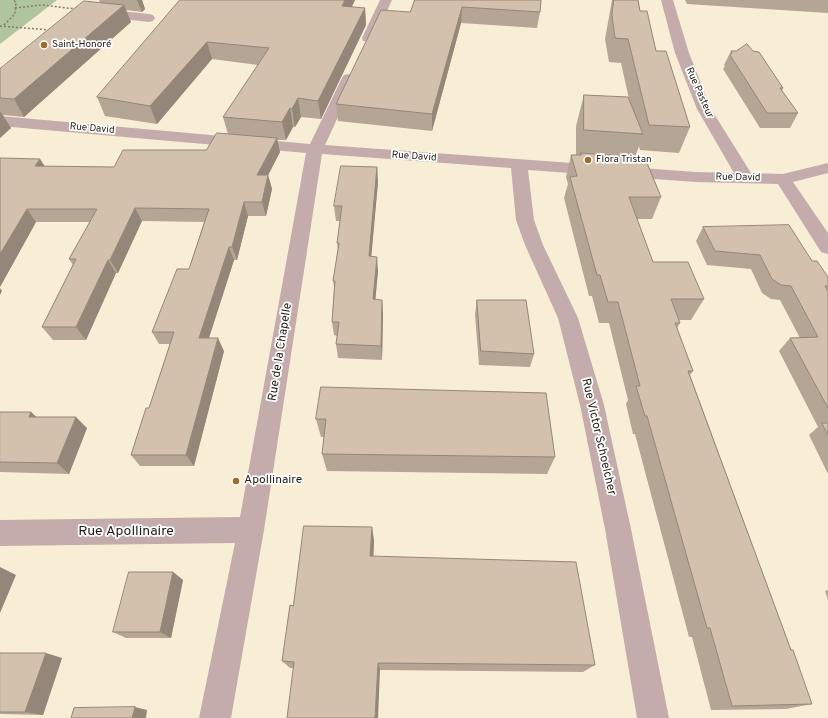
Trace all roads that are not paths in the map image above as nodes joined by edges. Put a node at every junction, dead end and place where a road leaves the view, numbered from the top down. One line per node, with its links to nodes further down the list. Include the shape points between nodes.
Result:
1 (386, 0): 6 (street, Rue de la Chapelle)
2 (666, 0): 9 (street, Rue Pasteur, via 682,53 704,109)
3 (76, 10): 4 (street)
4 (149, 18)
5 (0, 121): 6 (street, Rue David)
6 (315, 149): 7 (street, Rue David); 12 (street, Rue de la Chapelle)
7 (519, 164): 9 (street, Rue David, via 696,177); 15 (street, Rue Victor Schoelcher, via 525,220 568,318 592,405)
8 (828, 168): 10 (street, Rue David)
9 (746, 178): 10 (street, Rue David)
10 (783, 179): 11 (street)
11 (828, 247)
12 (251, 530): 13 (street, Rue Apollinaire); 14 (street, Rue de la Chapelle)
13 (0, 533)
14 (215, 718)
15 (653, 718)

